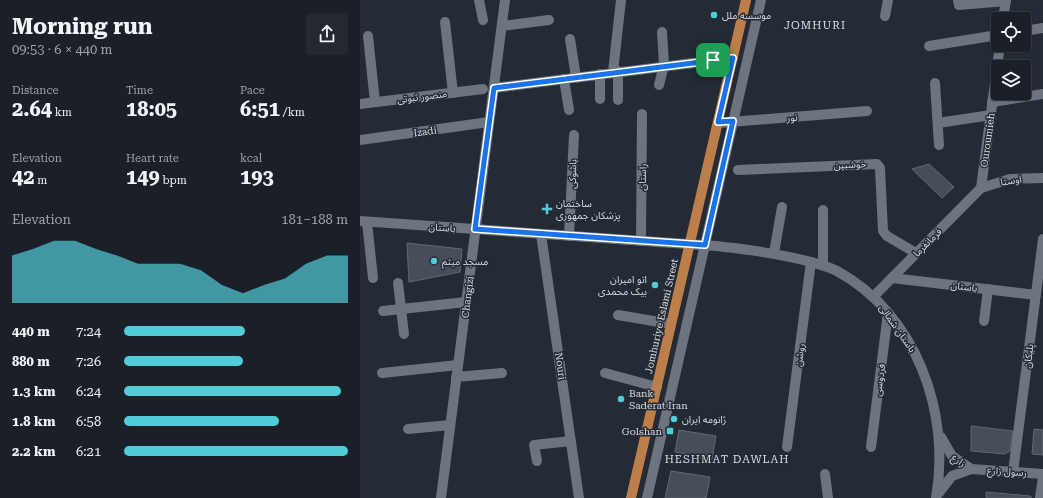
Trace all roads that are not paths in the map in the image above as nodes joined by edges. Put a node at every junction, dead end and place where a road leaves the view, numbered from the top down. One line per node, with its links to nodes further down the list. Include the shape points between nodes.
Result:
1 (479, 0): 11 (street)
2 (505, 0): 14 (street, Changizi)
3 (621, 0): 25 (street)
4 (746, 0): 23 (main road, Jomhuriye Eslami Street)
5 (761, 0): 43 (street)
6 (888, 0): 10 (street)
7 (958, 0): 8 (street, via 959,5)
8 (1006, 0): 9 (street)
9 (1004, 12)
10 (885, 16)
11 (483, 20)
12 (549, 20): 14 (street)
13 (445, 22): 32 (street)
14 (502, 26): 31 (street, Changizi)
15 (1043, 28): 16 (street)
16 (1031, 30)
17 (662, 32): 24 (street)
18 (368, 36): 36 (street)
19 (991, 36): 21 (street)
20 (570, 39): 27 (street)
21 (929, 46)
22 (999, 52): 37 (street, Ouroumieh)
23 (733, 58): 24 (street, منصور ثبوتی); 45 (main road, Jomhuriye Eslami Street)
24 (664, 66): 25 (street, منصور ثبوتی); 30 (street)
25 (616, 72): 26 (street, منصور ثبوتی); 35 (street)
26 (600, 74): 27 (street, منصور ثبوتی); 34 (street)
27 (576, 77): 28 (street, منصور ثبوتی)
28 (564, 79): 31 (street, منصور ثبوتی); 39 (street)
29 (935, 83): 46 (street)
30 (659, 85)
31 (489, 88): 32 (street, منصور ثبوتی); 44 (street, Changizi)
32 (453, 93): 36 (street, منصور ثبوتی)
33 (1043, 94): 37 (street)
34 (600, 99)
35 (618, 100)
36 (375, 102): 38 (street, منصور ثبوتی)
37 (992, 102): 42 (street, Ouroumieh)
38 (360, 104)
39 (569, 110)
40 (867, 111): 43 (street, نور)
41 (642, 114): 60 (street, راستان)
42 (991, 116): 46 (street); 52 (street, Ouroumieh)
43 (733, 121): 45 (street, نور); 62 (street)
44 (489, 122): 48 (street, Izadi); 56 (street, Changizi)
45 (718, 122): 61 (main road, Jomhuriye Eslami Street)
46 (938, 123): 49 (street)
47 (574, 135): 58 (street, باشوکی)
48 (360, 140)
49 (940, 145)
50 (738, 170): 65 (street, خوشبین, via 877,164 880,168 883,231)
51 (1043, 178): 52 (street, اوستا, via 1010,179)
52 (981, 188): 65 (street, فرمانفرما)
53 (782, 207): 64 (street)
54 (824, 210): 67 (street)
55 (363, 221): 56 (street, باستان); 68 (street)
56 (475, 229): 57 (street, باستان); 74 (street, Changizi)
57 (541, 234): 58 (street, باستان); 91 (street, Nouri)
58 (569, 236): 60 (street, باستان)
59 (1043, 239): 72 (street, پلیکان)
60 (641, 241): 61 (street, باستان)
61 (690, 244): 62 (street, باستان); 80 (main road, Jomhuriye Eslami Street)
62 (705, 245): 63 (street, باستان); 103 (street)
63 (716, 246): 64 (street, باستان شمالی)
64 (774, 253): 66 (street, باستان شمالی)
65 (916, 253): 69 (street, فرمانفرما)
66 (811, 262): 67 (street, باستان شمالی); 92 (street, روشن)
67 (822, 266): 73 (street, باستان شمالی, via 836,271)
68 (373, 278)
69 (892, 278): 71 (street, باستان); 73 (street, فرمانفرما)
70 (398, 283): 75 (street)
71 (988, 289): 72 (street, باستان); 79 (street)
72 (1038, 294): 96 (street, پلیکان)
73 (874, 296): 77 (street, باستان شمالی)
74 (466, 302): 75 (street); 82 (street, Changizi)
75 (401, 309): 76 (street); 81 (street)
76 (384, 311)
77 (888, 313): 90 (street, باستان شمالی, via 915,352 924,373 933,400); 93 (street, فردوسی)
78 (618, 315): 80 (street)
79 (984, 321)
80 (671, 324): 87 (main road, Jomhuriye Eslami Street)
81 (404, 334)
82 (458, 365): 83 (street); 86 (street, Changizi)
83 (382, 373)
84 (502, 373): 86 (street)
85 (605, 373): 87 (street)
86 (456, 377): 88 (street, Changizi)
87 (656, 387): 102 (main road, Jomhuriye Eslami Street)
88 (450, 425): 89 (street); 100 (street, Changizi)
89 (408, 430)
90 (938, 432): 95 (street, زارع, via 952,456); 99 (street)
91 (571, 441): 94 (street, via 534,445); 101 (street, Nouri)
92 (787, 448)
93 (870, 448)
94 (537, 461)
95 (971, 469): 96 (street, رسول زارع); 99 (street, زارع, via 952,476)
96 (1013, 472): 98 (street, رسول زارع)
97 (824, 474): 104 (street)
98 (1043, 476): 105 (street)
99 (937, 497)
100 (441, 498)
101 (579, 498)
102 (631, 498)
103 (647, 498)
104 (828, 498)
105 (1040, 498)

